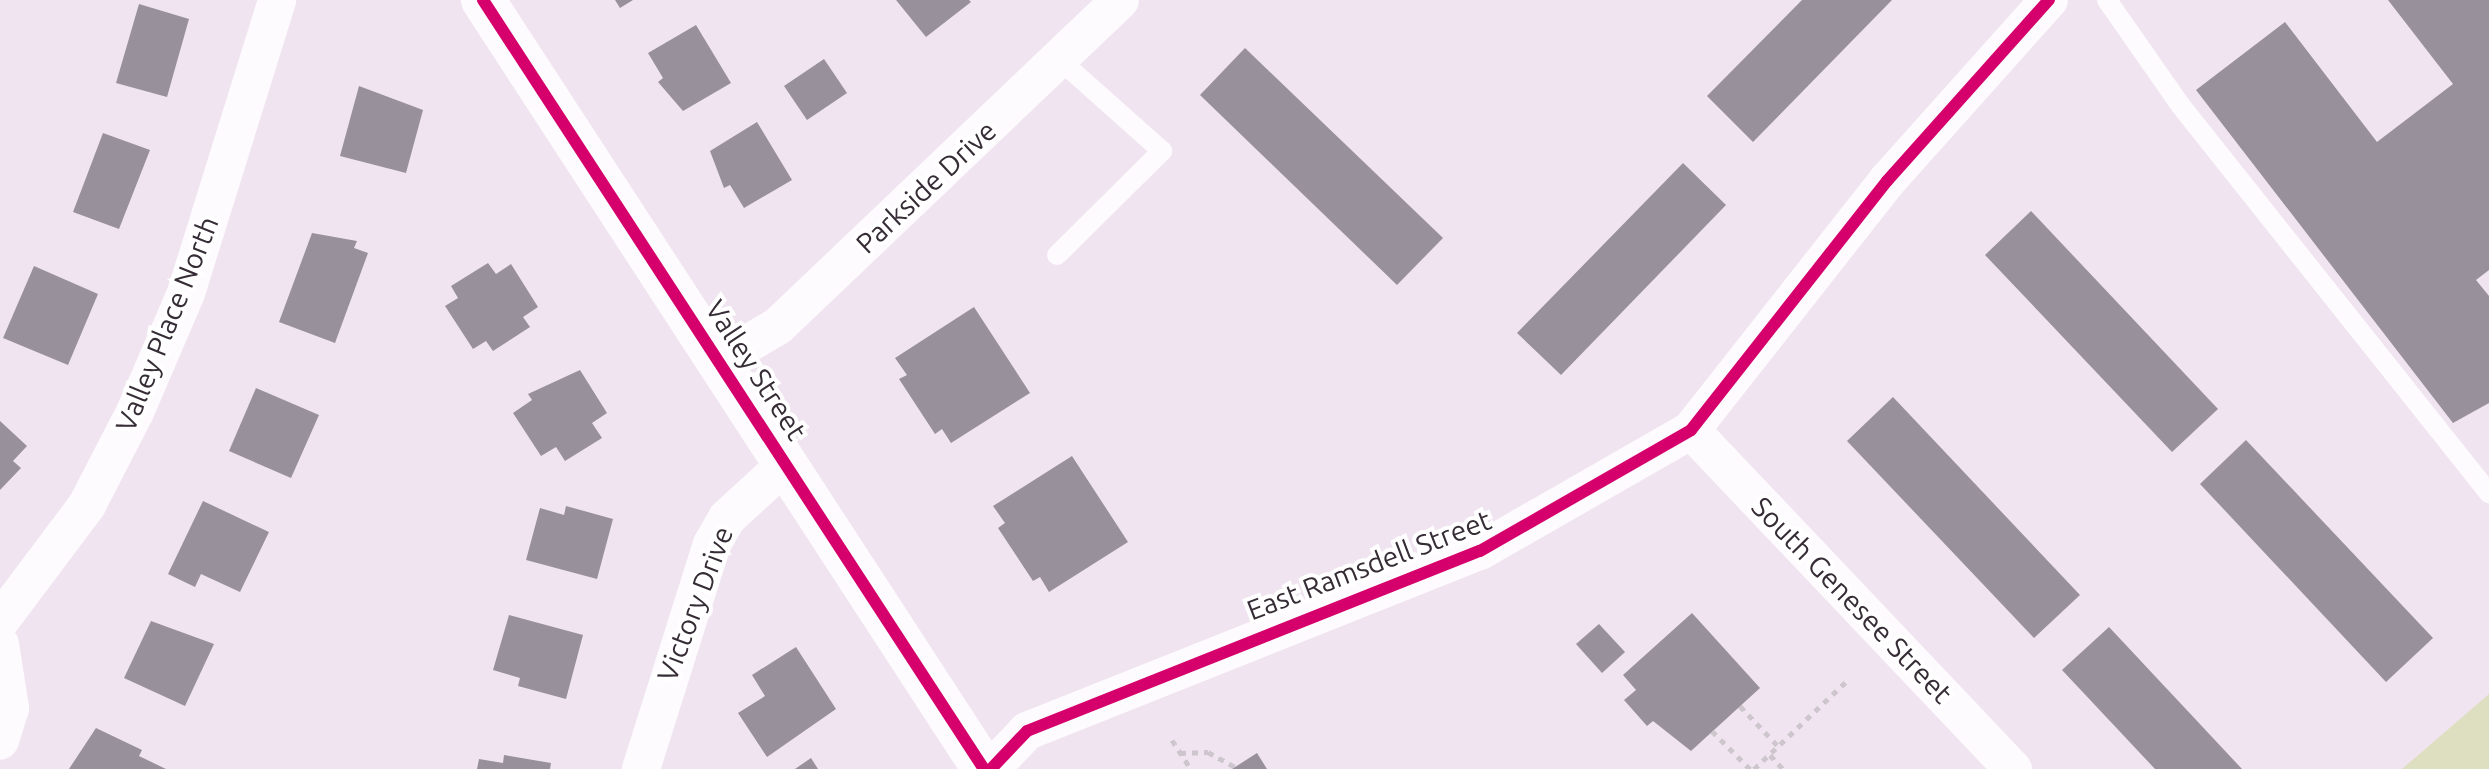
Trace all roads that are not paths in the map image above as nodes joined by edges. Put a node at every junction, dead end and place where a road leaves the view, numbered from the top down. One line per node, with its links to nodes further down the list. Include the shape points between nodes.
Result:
1 (277, 0): 12 (street, Valley Place North, via 186,293 135,412 87,505)
2 (483, 0): 8 (street, Valley Street)
3 (1120, 0): 6 (street, Parkside Drive)
4 (2049, 0): 9 (street, East Ramsdell Street, via 1887,181)
5 (2107, 0): 11 (lane, via 2181,106)
6 (1060, 60): 7 (lane, via 1162,151); 8 (street, Parkside Drive, via 778,326)
7 (1057, 255)
8 (720, 360): 10 (street, Valley Street)
9 (1691, 430): 17 (street, East Ramsdell Street, via 1480,551 1027,731); 18 (street, South Genesee Street)
10 (787, 463): 15 (street, Victory Drive, via 727,518 712,544); 16 (street, Valley Street)
11 (2489, 493)
12 (0, 621)
13 (0, 644): 14 (street, via 10,708)
14 (0, 740)
15 (641, 769)
16 (984, 769)
17 (991, 769)
18 (2013, 769)

